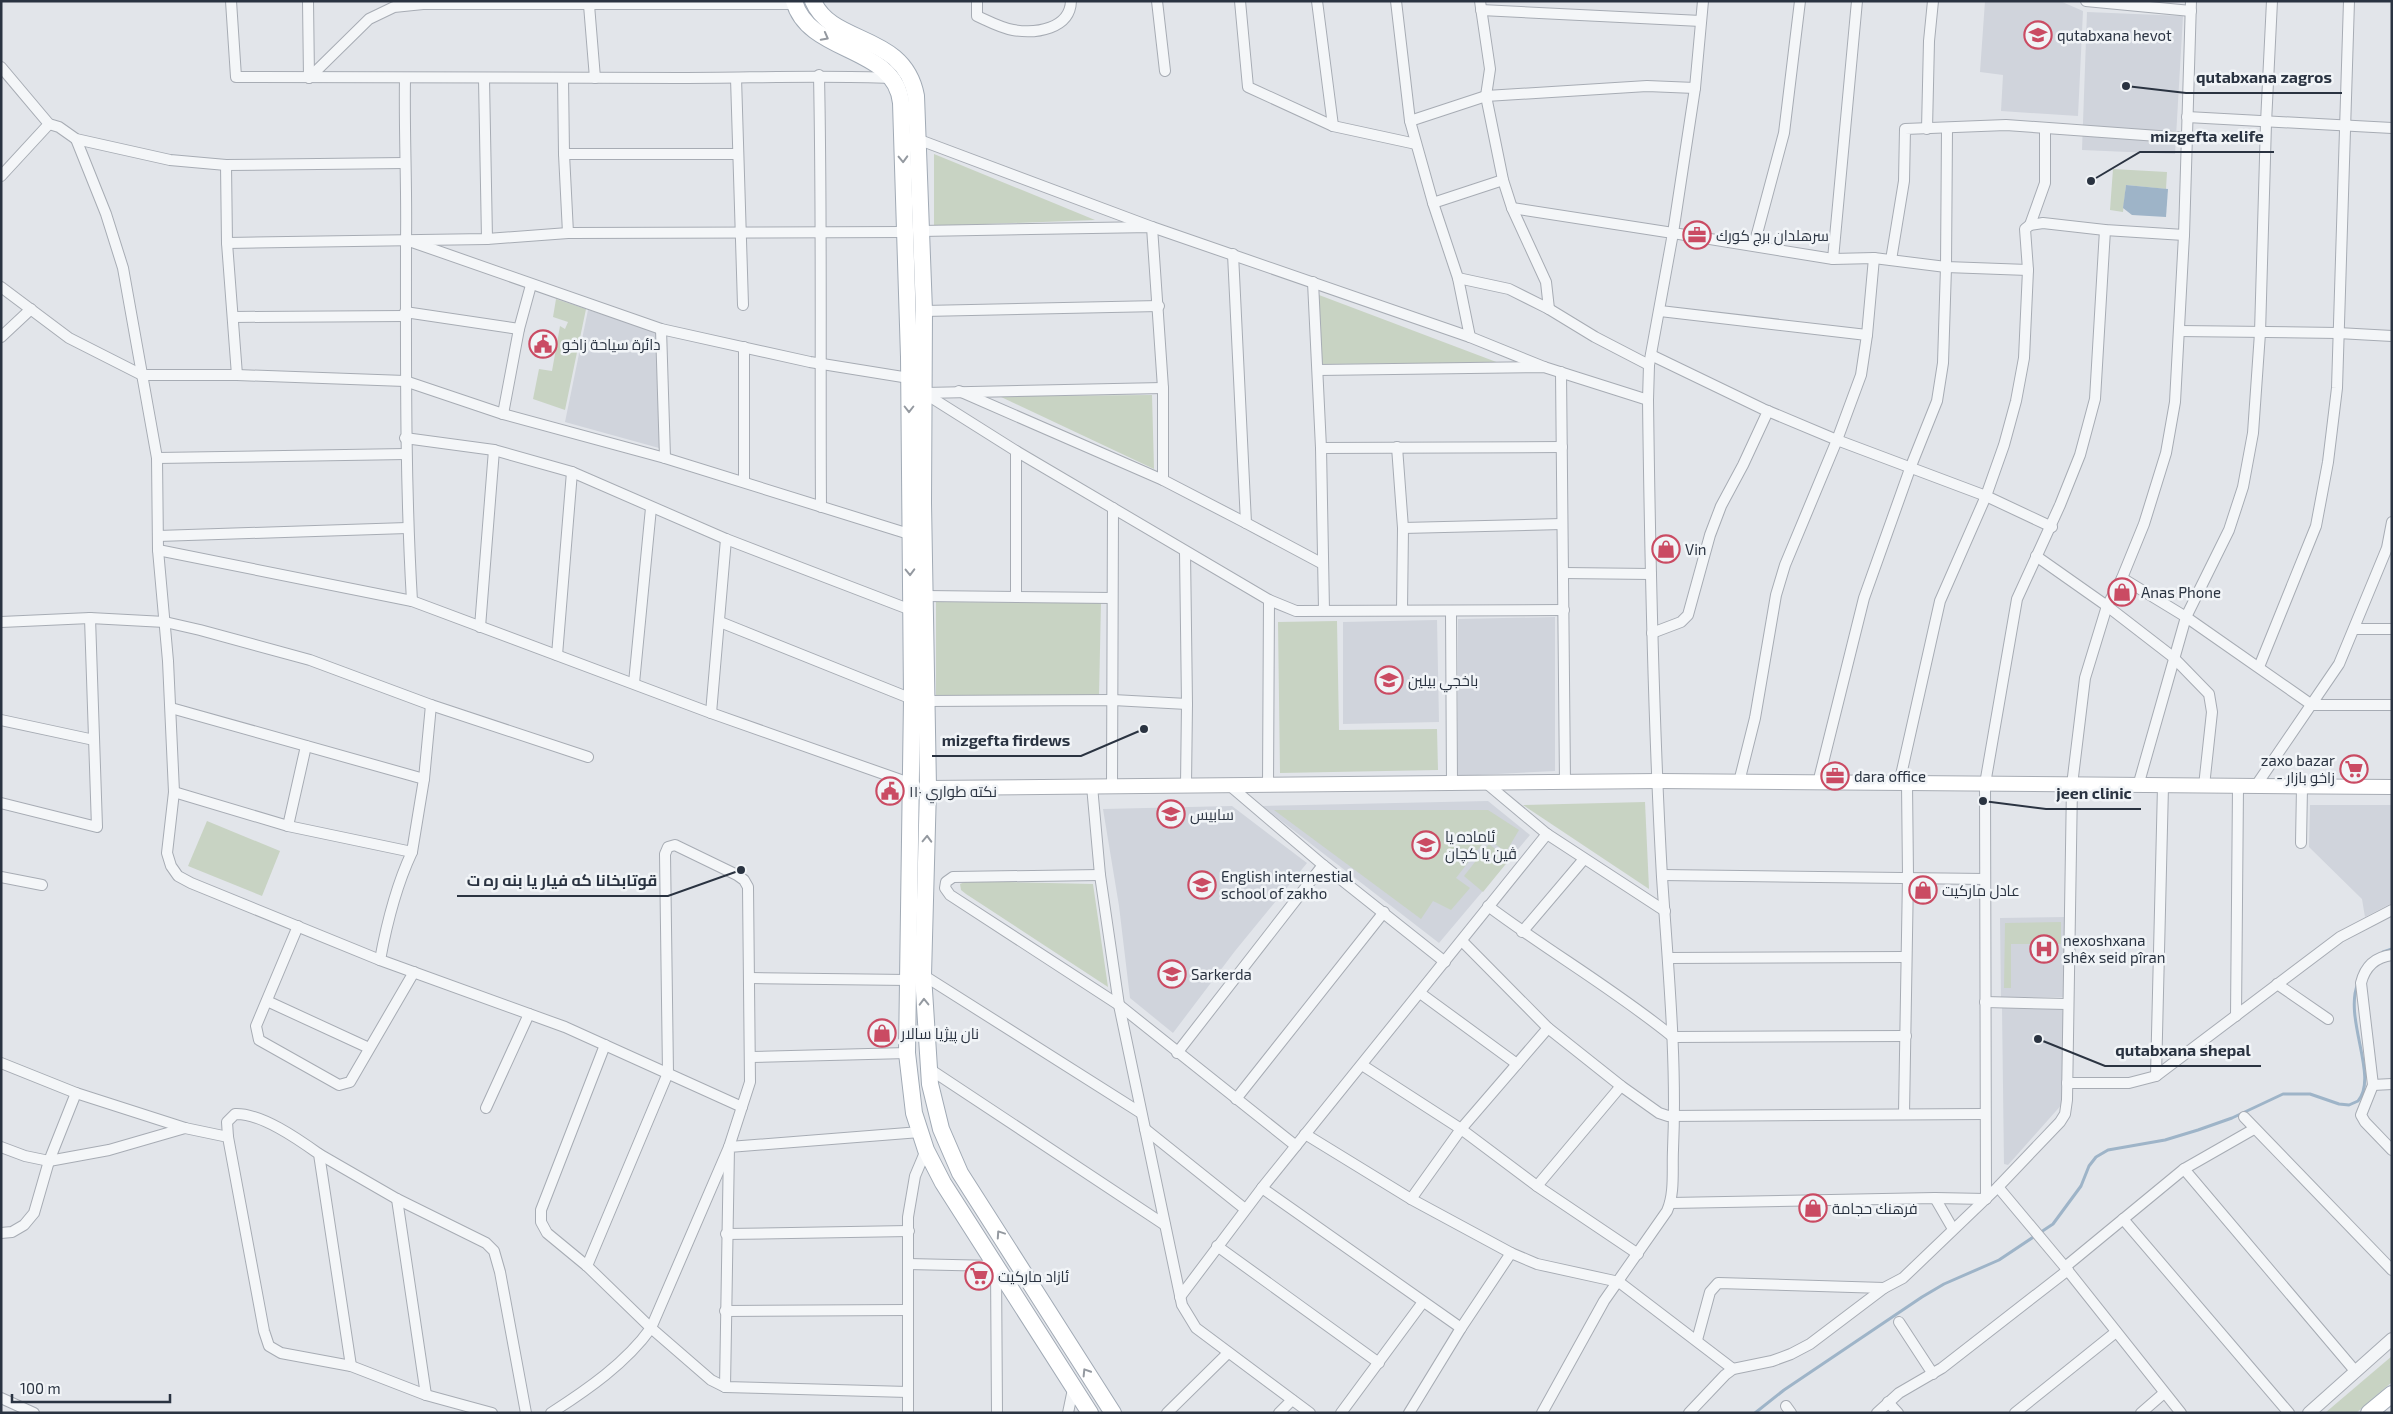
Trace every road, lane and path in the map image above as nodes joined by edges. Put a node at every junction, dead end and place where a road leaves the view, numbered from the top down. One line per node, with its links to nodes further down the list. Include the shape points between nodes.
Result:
1 (231, 1): 26 (street, via 236,77)
2 (308, 1): 26 (street)
3 (813, 1): 47 (main road, via 818,12 829,21 888,52 907,71 916,96)
4 (977, 1): 5 (street, via 977,16 1012,30 1029,32 1051,28 1067,18)
5 (1071, 1)
6 (1157, 1): 24 (street)
7 (1240, 1): 39 (street, via 1248,87)
8 (1317, 1): 39 (street)
9 (1396, 1): 36 (street)
10 (1703, 1): 22 (street)
11 (1800, 1): 69 (street, via 1784,133)
12 (1857, 1): 72 (street)
13 (1934, 1): 42 (street, via 1929,42)
14 (2086, 1): 17 (street)
15 (2272, 1): 37 (street)
16 (2349, 1): 40 (street)
17 (2113, 2): 21 (street)
18 (795, 3): 19 (street); 31 (main road, one-way to 31, via 804,21 816,33 875,64)
19 (589, 5): 26 (street, via 423,4 394,7 369,19); 29 (street)
20 (1481, 6): 22 (street); 34 (street, via 1490,69)
21 (2191, 6): 35 (street)
22 (1701, 21): 33 (street)
23 (1, 67): 38 (street)
24 (1166, 71)
25 (819, 75): 30 (street); 31 (street); 62 (street)
26 (309, 78): 27 (street)
27 (405, 78): 32 (street); 51 (street)
28 (563, 78): 29 (street); 32 (street); 49 (street)
29 (595, 78): 30 (street)
30 (736, 78): 50 (street)
31 (892, 78): 60 (main road, one-way to 60, via 901,103)
32 (484, 79): 66 (street)
33 (1695, 88): 34 (street, via 1647,86); 63 (street)
34 (1486, 96): 36 (street); 54 (street)
35 (2187, 117): 37 (street); 45 (street)
36 (1410, 121): 48 (street)
37 (2266, 123): 40 (street); 91 (street)
38 (49, 124): 46 (street); 53 (street)
39 (1333, 126): 48 (street)
40 (2346, 126): 41 (street); 92 (street)
41 (2392, 128)
42 (1927, 129): 43 (street); 73 (street, via 1905,129 1904,181)
43 (1947, 129): 44 (street, via 2006,125); 74 (street)
44 (2045, 129): 45 (street); 57 (street, via 2045,183)
45 (2186, 138): 65 (street)
46 (76, 139): 52 (street, via 170,160); 104 (street, via 106,214 123,268)
47 (918, 140): 58 (street); 60 (main road)
48 (1416, 144): 55 (street)
49 (564, 154): 50 (street); 61 (street)
50 (737, 154): 64 (street)
51 (404, 163): 52 (street); 67 (street)
52 (226, 165): 68 (street)
53 (1, 176)
54 (1503, 180): 55 (street); 56 (street)
55 (1433, 203): 76 (street)
56 (1512, 208): 63 (street); 83 (street, via 1546,282)
57 (2030, 224): 59 (street); 75 (street, via 2025,230)
58 (1152, 227): 60 (street); 70 (street); 81 (street)
59 (2105, 230): 65 (street); 135 (street, via 2095,399 2080,455)
60 (913, 232): 62 (street); 86 (main road)
61 (568, 233): 64 (street); 66 (street)
62 (822, 233): 64 (street); 100 (street)
63 (1673, 233): 69 (street); 84 (street)
64 (742, 234): 80 (street)
65 (2184, 235): 90 (street)
66 (488, 238): 67 (street)
67 (406, 240): 68 (street); 78 (street); 85 (street)
68 (227, 243): 87 (street)
69 (1754, 244): 72 (street)
70 (1233, 254): 77 (street); 132 (street)
71 (1874, 258): 72 (street); 73 (street); 93 (street)
72 (1833, 259)
73 (1891, 260): 74 (street)
74 (1946, 267): 75 (street); 124 (street, via 1943,363 1936,401)
75 (2028, 270): 128 (street, via 2024,358 2004,445)
76 (1458, 278): 83 (street, via 1509,289); 96 (street)
77 (1313, 282): 96 (street); 102 (street)
78 (531, 285): 88 (street); 89 (street)
79 (1, 287): 82 (street)
80 (743, 306)
81 (1159, 306): 86 (street); 108 (street)
82 (31, 309): 95 (street); 104 (street, via 70,338)
83 (1549, 309): 99 (street, via 1595,337)
84 (1660, 311): 93 (street); 99 (street)
85 (405, 314): 87 (street); 88 (street); 107 (street)
86 (918, 315): 97 (main road)
87 (233, 317): 105 (street)
88 (519, 329): 113 (street)
89 (661, 329): 98 (street); 123 (street)
90 (2178, 331): 91 (street); 148 (street, via 2175,402 2166,453 2144,524)
91 (2260, 333): 92 (street); 160 (street, via 2253,433 2243,487 2229,530)
92 (2338, 333): 94 (street); 171 (street, via 2337,388 2330,452 2316,526)
93 (1867, 335): 115 (street, via 1861,375)
94 (2392, 336)
95 (1, 337)
96 (1470, 337): 101 (street)
97 (916, 338): 106 (main road); 110 (main road)
98 (744, 347): 100 (street); 127 (street)
99 (1650, 360): 111 (street); 112 (street)
100 (820, 363): 106 (street); 129 (street)
101 (1544, 367): 102 (street); 103 (street)
102 (1318, 370): 118 (street)
103 (1562, 372): 111 (street); 117 (street)
104 (142, 375): 105 (street); 122 (street)
105 (238, 376): 107 (street)
106 (909, 378): 138 (main road, one-way to 138)
107 (404, 381): 113 (street); 114 (street)
108 (1163, 388): 109 (street); 126 (street)
109 (959, 391): 110 (street); 126 (street)
110 (924, 393): 120 (street); 149 (main road)
111 (1648, 400): 147 (street)
112 (1768, 411): 115 (street); 168 (street, via 1721,506 1688,615 1681,622)
113 (503, 414): 123 (street)
114 (405, 438): 119 (street); 121 (street)
115 (1836, 440): 124 (street); 188 (street, via 1784,565 1755,718)
116 (1397, 447): 117 (street); 118 (street); 137 (street)
117 (1562, 447): 134 (street)
118 (1321, 448): 145 (street)
119 (494, 450): 125 (street); 165 (street)
120 (1016, 451): 131 (street); 150 (street)
121 (406, 454): 122 (street); 136 (street)
122 (157, 458): 139 (street)
123 (666, 458): 127 (street)
124 (1910, 466): 128 (street); 191 (street, via 1864,598)
125 (572, 472): 130 (street); 169 (street)
126 (1163, 480): 132 (street)
127 (744, 482): 129 (street)
128 (1986, 496): 135 (street); 192 (street, via 1940,601)
129 (821, 506): 138 (street)
130 (652, 508): 140 (street); 172 (street)
131 (1113, 508): 143 (street); 151 (street)
132 (1246, 522): 145 (street)
133 (2392, 522): 141 (street)
134 (1562, 524): 137 (street); 146 (street)
135 (2052, 527): 144 (street)
136 (408, 528): 139 (street); 153 (street)
137 (1402, 528): 157 (street)
138 (910, 534): 155 (main road, one-way to 155)
139 (158, 536): 142 (street)
140 (726, 539): 155 (street); 164 (street)
141 (2389, 548): 166 (street)
142 (158, 550): 153 (street); 163 (street)
143 (1185, 552): 152 (street); 175 (street)
144 (2036, 556): 154 (street); 193 (street, via 2017,599)
145 (1323, 564): 156 (street)
146 (1564, 574): 147 (street); 158 (street)
147 (1651, 574): 168 (street)
148 (2122, 578): 154 (street); 160 (street)
149 (925, 596): 150 (street); 173 (main road)
150 (1016, 597): 151 (street)
151 (1112, 598): 174 (street)
152 (1269, 600): 156 (street, via 1296,611); 197 (street)
153 (412, 601): 165 (street)
154 (2107, 606): 170 (street); 198 (street, via 2085,678)
155 (911, 610): 173 (main road)
156 (1324, 610): 157 (street)
157 (1402, 610): 159 (street)
158 (1564, 610): 159 (street); 187 (street)
159 (1451, 611): 189 (street)
160 (2186, 617): 170 (street); 171 (street)
161 (90, 618): 162 (street); 163 (street); 182 (street)
162 (1, 622)
163 (165, 622): 176 (street, via 310,660); 179 (street)
164 (720, 622): 173 (street); 180 (street)
165 (480, 626): 169 (street)
166 (2354, 629): 167 (street); 177 (street, via 2339,664)
167 (2392, 629)
168 (1652, 633): 186 (street)
169 (557, 655): 172 (street)
170 (2173, 657): 201 (street); 203 (street, via 2209,694 2212,712)
171 (2259, 667): 177 (street)
172 (634, 682): 180 (street)
173 (920, 700): 174 (street); 194 (main road); 208 (main road)
174 (1113, 700): 175 (street); 200 (street)
175 (1187, 704): 195 (street)
176 (431, 705): 184 (street); 185 (street)
177 (2312, 705): 178 (street); 205 (street)
178 (2392, 705)
179 (171, 708): 183 (street); 209 (street)
180 (711, 713): 194 (street)
181 (1, 720): 182 (street)
182 (94, 740): 210 (street, via 97,827)
183 (306, 746): 185 (street); 211 (street)
184 (588, 757)
185 (424, 779): 214 (street)
186 (1659, 781): 187 (main road); 188 (main road); 218 (street)
187 (1565, 782): 190 (main road)
188 (1739, 782): 191 (main road)
189 (1452, 783): 190 (main road); 197 (main road)
190 (1486, 783): 212 (street)
191 (1818, 783): 192 (main road)
192 (1903, 784): 193 (main road); 219 (street)
193 (1985, 784): 198 (main road); 221 (street)
194 (911, 785): 208 (street); 236 (main road)
195 (1186, 785): 196 (main road); 200 (main road)
196 (1229, 785): 197 (main road); 216 (street)
197 (1268, 785)
198 (2072, 785): 201 (main road); 242 (street)
199 (1092, 786): 200 (main road); 208 (main road); 217 (street)
200 (1112, 786)
201 (2138, 786): 202 (main road)
202 (2163, 786): 203 (main road); 260 (street)
203 (2204, 786): 204 (main road)
204 (2238, 787): 205 (main road); 245 (street)
205 (2255, 787): 206 (main road)
206 (2302, 787): 207 (main road); 213 (street)
207 (2392, 787)
208 (928, 788): 236 (main road, one-way to 208)
209 (174, 792): 211 (street); 227 (street, via 167,852 170,866 178,876)
210 (1, 802)
211 (288, 826): 214 (street)
212 (1547, 834): 215 (street); 223 (street)
213 (2302, 843)
214 (412, 852): 233 (street, via 387,923)
215 (1584, 859): 226 (street); 228 (street)
216 (1323, 865): 225 (street); 253 (street)
217 (1100, 875): 243 (street); 243 (street, via 953,877 946,882 945,888 950,895)
218 (1662, 875): 219 (street); 226 (street)
219 (1908, 876): 221 (street); 231 (street)
220 (1, 877): 222 (street)
221 (1985, 879): 241 (street)
222 (42, 885)
223 (1488, 906): 228 (street); 229 (street)
224 (2392, 910): 238 (street, via 2340,937)
225 (1384, 912): 234 (street); 266 (street)
226 (1665, 912): 232 (street)
227 (298, 926): 233 (street); 240 (street)
228 (1522, 932): 249 (street)
229 (1462, 941): 234 (street); 247 (street)
230 (2392, 955): 263 (street, via 2369,966 2361,983)
231 (1906, 957): 232 (street); 248 (street)
232 (1668, 958): 249 (street)
233 (380, 960): 235 (street)
234 (1445, 962): 239 (street)
235 (414, 972): 244 (street); 251 (street)
236 (915, 977): 237 (street); 252 (main road); 258 (main road, one-way to 236); 269 (street)
237 (750, 978): 254 (street); 259 (street, via 749,892 746,884 737,875 678,846 668,847 664,854)
238 (2277, 984): 245 (street); 246 (street)
239 (1420, 993): 256 (street); 257 (street)
240 (267, 1000): 251 (street); 251 (street, via 256,1026 260,1040 339,1085 350,1082)
241 (1985, 1002): 242 (street); 271 (street)
242 (2067, 1004): 261 (street)
243 (1119, 1005): 253 (street); 269 (street)
244 (529, 1014): 250 (street); 268 (street)
245 (2236, 1016): 260 (street)
246 (2328, 1019)
247 (1548, 1028): 256 (street); 264 (street)
248 (1906, 1036): 249 (street); 270 (street)
249 (1673, 1037): 272 (street)
250 (605, 1045): 259 (street); 309 (street, via 541,1216 547,1233)
251 (369, 1048)
252 (907, 1053): 254 (street); 278 (main road, via 911,1093)
253 (1177, 1053): 266 (street)
254 (751, 1057): 267 (street, via 750,1082)
255 (1, 1063): 265 (street)
256 (1517, 1064): 276 (street)
257 (1362, 1065): 276 (street); 279 (street)
258 (928, 1068): 300 (street); 348 (main road, one-way to 258, via 960,1173 939,1122)
259 (668, 1073): 267 (street); 309 (street)
260 (2156, 1076): 261 (street, via 2130,1083)
261 (2067, 1084): 291 (street, via 2066,1108 2060,1122)
262 (2392, 1084): 263 (street)
263 (2373, 1085): 281 (street, via 2361,1115)
264 (1621, 1086): 272 (street, via 1659,1113); 290 (street)
265 (76, 1093): 274 (street); 288 (street)
266 (1236, 1100): 282 (street)
267 (742, 1107): 283 (street)
268 (486, 1108)
269 (1141, 1113): 275 (street)
270 (1904, 1114): 271 (street); 272 (street)
271 (1984, 1114): 295 (street)
272 (1675, 1115): 297 (street)
273 (2244, 1117): 277 (street)
274 (185, 1128): 280 (street); 288 (street, via 109,1150)
275 (1145, 1129): 298 (street); 300 (street)
276 (1460, 1129): 290 (street); 296 (street)
277 (2254, 1129): 289 (street); 312 (street)
278 (920, 1132): 283 (street); 285 (main road)
279 (1305, 1134): 282 (street); 296 (street)
280 (228, 1137): 287 (street, via 227,1122 235,1114 246,1114 294,1136); 327 (street, via 269,1346 282,1353)
281 (2387, 1139): 286 (street)
282 (1296, 1146): 292 (street)
283 (729, 1147): 304 (street); 320 (street)
284 (1, 1148): 288 (street)
285 (926, 1150): 302 (street, via 912,1190); 310 (main road)
286 (2392, 1150)
287 (320, 1154): 294 (street); 327 (street)
288 (49, 1161): 303 (street, via 34,1213 24,1225 12,1232)
289 (2184, 1169): 299 (street); 329 (street)
290 (1537, 1186): 307 (street)
291 (1998, 1187): 295 (street); 311 (street)
292 (1262, 1188): 298 (street); 316 (street)
293 (1935, 1198): 295 (street); 297 (street); 301 (street)
294 (397, 1199): 336 (street); 342 (street, via 486,1243 494,1251)
295 (1986, 1199): 301 (street)
296 (1411, 1200): 306 (street)
297 (1670, 1203): 307 (street)
298 (1246, 1209): 305 (street)
299 (2123, 1219): 311 (street); 361 (street)
300 (1165, 1226): 315 (street)
301 (1953, 1229): 314 (street, via 1913,1271)
302 (909, 1231): 304 (street); 308 (street)
303 (1, 1233)
304 (726, 1234): 318 (street)
305 (1217, 1246): 315 (street); 326 (street)
306 (1511, 1253): 313 (street, via 1536,1264); 321 (street)
307 (1638, 1254): 313 (street)
308 (908, 1264): 310 (street); 317 (street)
309 (587, 1266): 320 (street)
310 (996, 1266): 332 (main road); 345 (street)
311 (2066, 1268): 322 (street); 330 (street)
312 (2392, 1270)
313 (1619, 1282): 324 (street); 354 (street, via 1604,1302)
314 (1884, 1288): 324 (street, via 1718,1283 1710,1292); 328 (street, via 1810,1344 1772,1361)
315 (1180, 1297): 325 (street, via 1185,1314 1196,1328)
316 (1423, 1302): 321 (street); 326 (street)
317 (907, 1310): 318 (street); 333 (street)
318 (725, 1311): 331 (street)
319 (1899, 1322): 330 (street)
320 (651, 1328): 331 (street, via 710,1380); 343 (street, via 621,1361)
321 (1461, 1328): 353 (street)
322 (2116, 1332): 334 (street); 358 (street)
323 (2392, 1339): 329 (street)
324 (1698, 1340): 328 (street)
325 (1228, 1353): 338 (street); 349 (street)
326 (1378, 1363): 352 (street)
327 (351, 1366): 336 (street)
328 (1733, 1369): 355 (street)
329 (2356, 1372): 362 (street)
330 (1933, 1374): 339 (street)
331 (725, 1387): 333 (street)
332 (1073, 1389): 346 (street); 347 (main road)
333 (908, 1392): 344 (street)
334 (2164, 1393): 359 (street); 360 (street)
335 (2392, 1394): 363 (main road)
336 (426, 1396): 341 (street)
337 (1, 1398): 340 (street)
338 (1292, 1400): 350 (street); 351 (street)
339 (1888, 1402): 356 (street); 357 (street)
340 (34, 1413)
341 (492, 1413)
342 (526, 1413)
343 (551, 1413)
344 (908, 1413)
345 (997, 1413)
346 (1068, 1413)
347 (1090, 1413)
348 (1113, 1413)
349 (1167, 1413)
350 (1279, 1413)
351 (1310, 1413)
352 (1341, 1413)
353 (1408, 1413)
354 (1542, 1413)
355 (1689, 1413)
356 (1877, 1413)
357 (1898, 1413)
358 (2014, 1413)
359 (2140, 1413)
360 (2181, 1413)
361 (2290, 1413)
362 (2308, 1413)
363 (2369, 1413)

